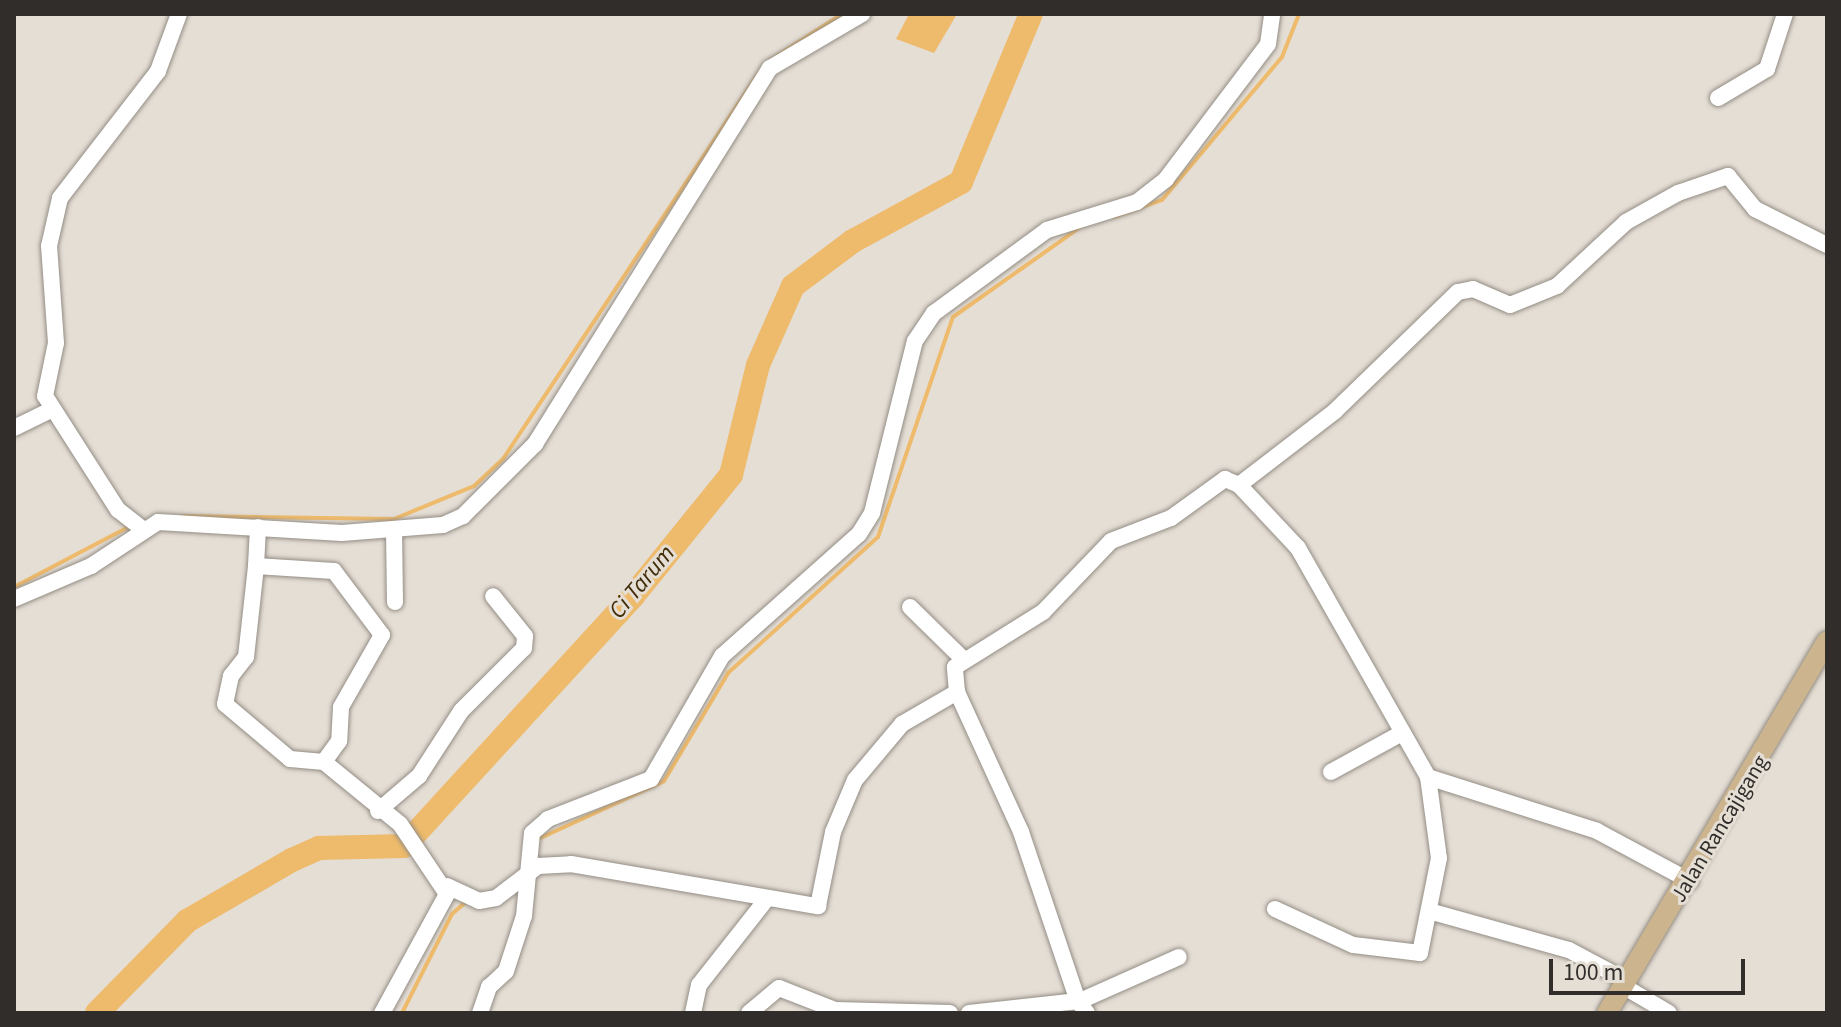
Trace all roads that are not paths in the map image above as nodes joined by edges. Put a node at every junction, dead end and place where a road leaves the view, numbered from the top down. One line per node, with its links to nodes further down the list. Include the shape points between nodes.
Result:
1 (179, 14): 7 (street, via 158,71 57,205 49,252 56,343 43,390)
2 (862, 14): 12 (street, via 770,68 521,462 453,521)
3 (1272, 14): 26 (street, via 1268,44 1166,179 1137,202 1047,230 934,313 915,341 872,513 859,534 722,656 651,779 548,819 532,833)
4 (1785, 14): 5 (street, via 1767,69)
5 (1718, 98)
6 (1827, 245): 9 (street, via 1755,209 1728,176 1678,193 1626,222 1557,286 1510,305 1473,289 1458,292 1335,411)
7 (53, 409): 8 (street); 10 (street, via 118,510)
8 (14, 428)
9 (1239, 485): 19 (street, via 1225,479 1171,518 1111,541 1043,612); 21 (street, via 1298,548)
10 (139, 524): 11 (street, via 192,520); 15 (street, via 91,566)
11 (258, 527): 12 (street); 13 (street)
12 (394, 530): 16 (street)
13 (256, 566): 22 (street, via 247,654 231,676 225,704 290,759); 22 (street, via 334,571 382,635 341,707 339,741)
14 (493, 596): 25 (street, via 525,636 524,648 461,711 419,776)
15 (14, 599)
16 (395, 602)
17 (910, 607): 19 (street)
18 (1827, 641): 28 (main road, Jalan Rancajigang)
19 (964, 660): 20 (street, via 954,669)
20 (957, 692): 29 (street, via 902,724 855,780 833,832 822,904); 34 (street, via 1015,817 1048,924 1067,951)
21 (1402, 733): 23 (street); 24 (street)
22 (324, 762): 25 (street)
23 (1331, 772)
24 (1428, 777): 28 (street, via 1605,834); 31 (street, via 1439,858)
25 (378, 811): 27 (street, via 400,824)
26 (526, 870): 27 (street, via 496,898 472,898); 29 (street, via 571,864); 36 (street, via 524,916 506,971 489,987)
27 (443, 880): 35 (street, via 444,904)
28 (1690, 881): 33 (main road, Jalan Rancajigang)
29 (766, 900): 37 (street, via 699,985)
30 (1275, 909): 31 (street, via 1353,945 1411,954 1423,950)
31 (1429, 911): 33 (street, via 1569,950)
32 (1179, 957): 34 (street)
33 (1625, 984): 41 (main road, Jalan Rancajigang); 42 (street)
34 (1081, 1005): 40 (street)
35 (382, 1013)
36 (480, 1013)
37 (693, 1013)
38 (749, 1013): 39 (street, via 779,988 830,1009)
39 (950, 1013)
40 (969, 1013)
41 (1607, 1013)
42 (1669, 1013)

